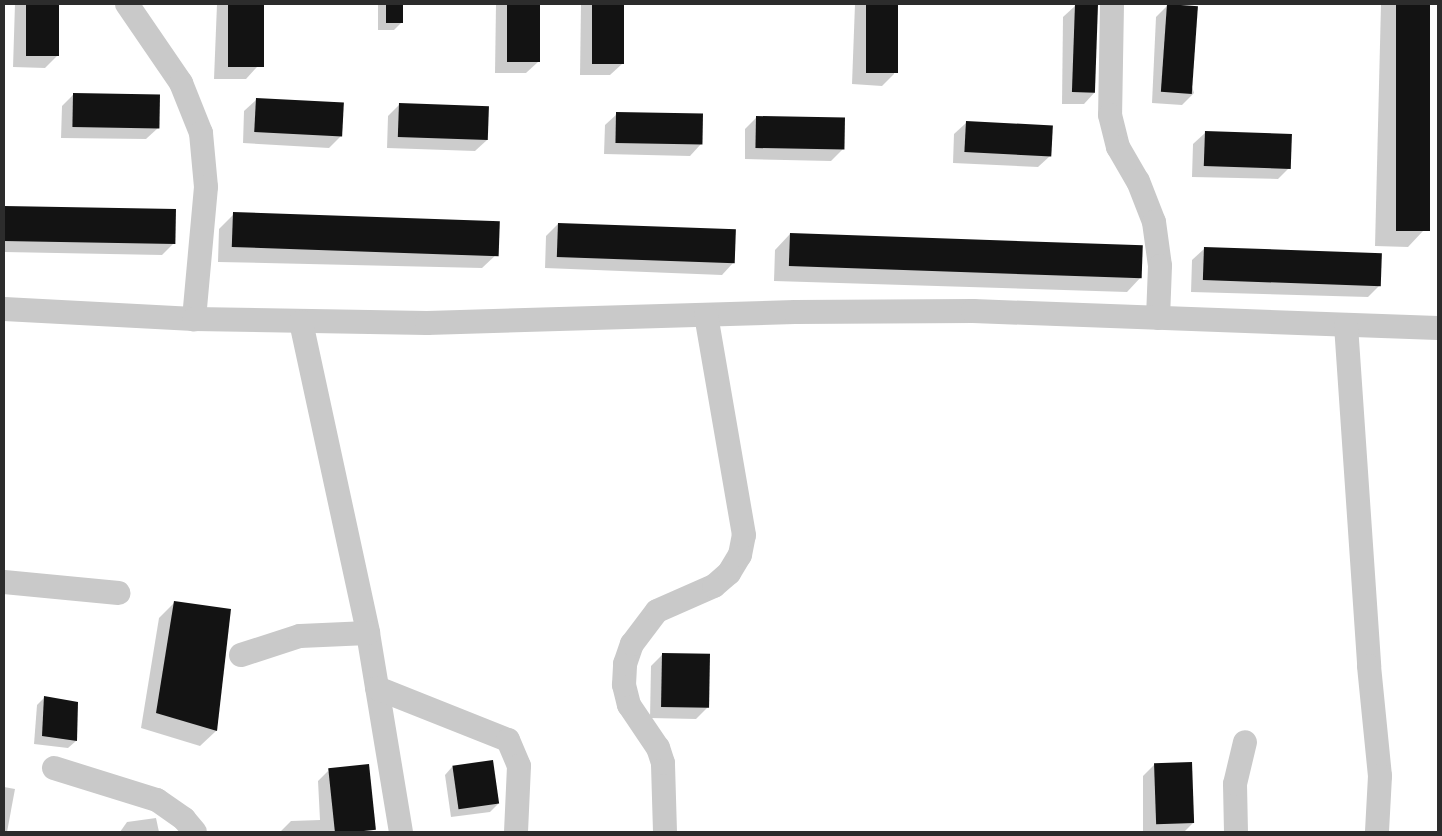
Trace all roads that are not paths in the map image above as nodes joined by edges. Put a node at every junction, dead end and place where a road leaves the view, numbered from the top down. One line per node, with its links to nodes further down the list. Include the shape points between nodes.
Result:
1 (128, 4): 6 (street, via 181,83 200,133 206,187)
2 (1112, 4): 5 (street, via 1110,115 1118,147 1138,181 1154,222 1160,266)
3 (4, 309): 6 (street)
4 (706, 315): 5 (street, via 894,310); 7 (street, via 574,321); 20 (street, via 744,535 740,555 729,573 714,586 657,612 632,644 626,664 624,685 629,706 658,748 663,763)
5 (1158, 318): 8 (street)
6 (194, 319): 7 (street)
7 (301, 322): 12 (street)
8 (1346, 325): 9 (street); 22 (street, via 1368,656 1380,776)
9 (1438, 328)
10 (4, 582): 11 (street)
11 (118, 593)
12 (368, 633): 13 (street, via 300,636); 14 (street)
13 (241, 655)
14 (377, 688): 18 (street); 19 (street, via 508,740 519,766)
15 (1245, 742): 21 (street, via 1235,784)
16 (54, 768): 17 (street, via 157,800 178,814)
17 (195, 832)
18 (401, 832)
19 (516, 832)
20 (665, 832)
21 (1236, 832)
22 (1377, 832)

